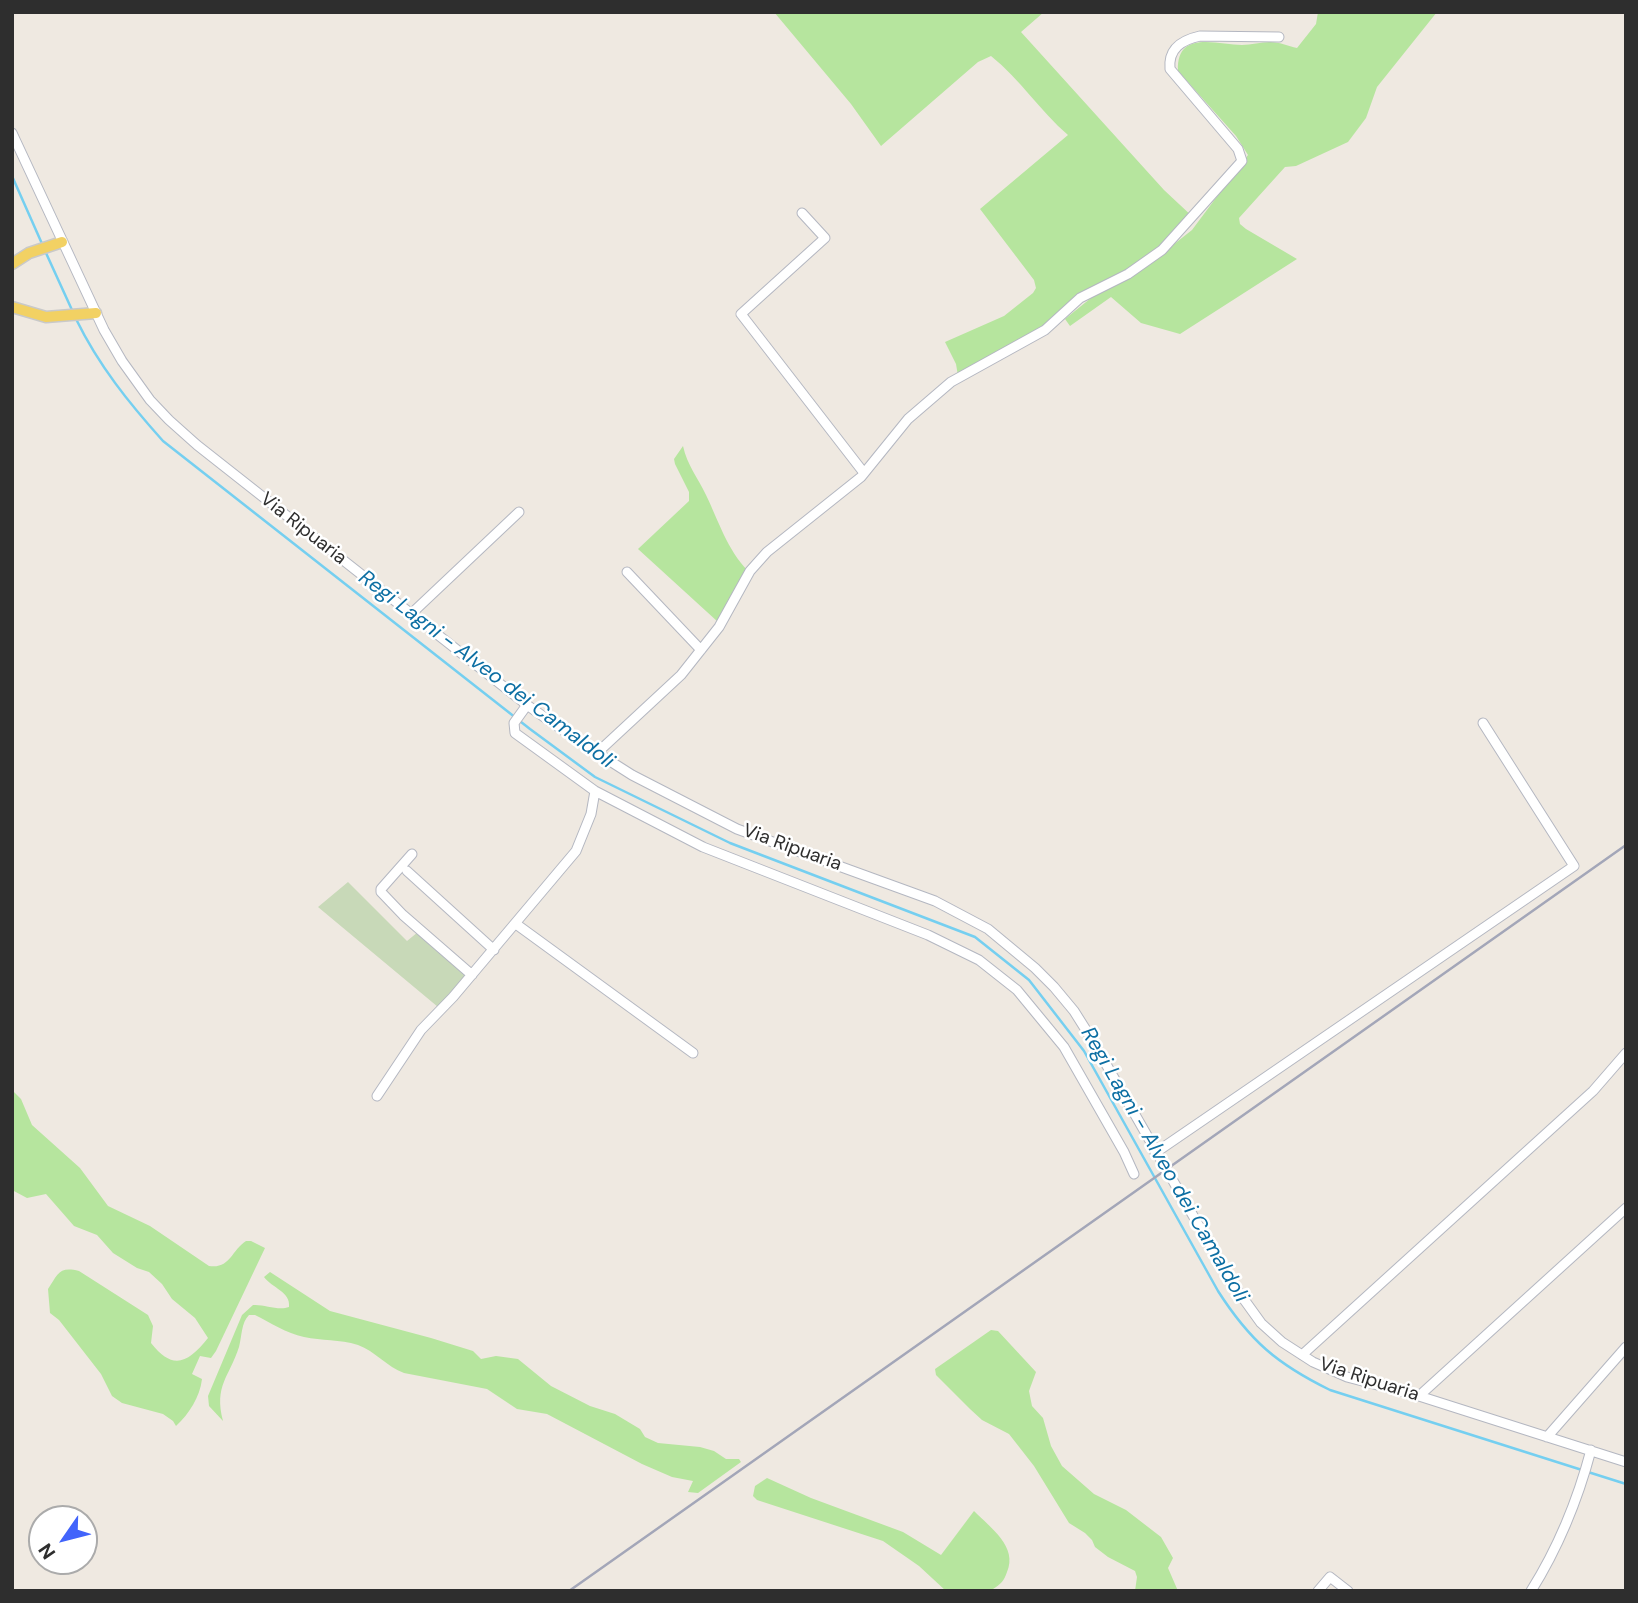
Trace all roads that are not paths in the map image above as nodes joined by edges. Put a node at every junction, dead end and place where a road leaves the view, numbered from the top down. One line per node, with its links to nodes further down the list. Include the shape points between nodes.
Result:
1 (1279, 37): 8 (street, via 1200,36 1175,47 1170,69 1238,149 1242,161 1162,250 1128,274 1080,298 1045,330 951,382 908,419)
2 (12, 133): 4 (street, Via Ripuaria)
3 (802, 213): 8 (street, via 825,238 741,314)
4 (62, 242): 5 (main road, via 35,250); 7 (street, Via Ripuaria)
5 (12, 264)
6 (12, 307): 7 (main road, via 32,314)
7 (91, 314): 11 (street, Via Ripuaria, via 169,420)
8 (864, 473): 12 (street, via 767,552)
9 (519, 512): 11 (street)
10 (627, 572): 12 (street)
11 (411, 614): 13 (street, Via Ripuaria)
12 (701, 650): 15 (street, via 681,675)
13 (524, 708): 15 (street, Via Ripuaria); 16 (street, via 513,727 519,738)
14 (1483, 723): 25 (street, via 1574,866)
15 (597, 753): 25 (street, Via Ripuaria, via 737,829 935,901 988,929 1035,968 1074,1011)
16 (595, 791): 19 (street, via 576,851); 26 (street, via 703,847 928,935 979,960 1017,990 1064,1047)
17 (412, 854): 21 (street, via 380,890)
18 (407, 871): 20 (street)
19 (516, 924): 20 (street); 23 (street)
20 (494, 950): 21 (street)
21 (472, 975): 24 (street, via 421,1030)
22 (1626, 1053): 29 (street, via 1593,1091)
23 (694, 1054)
24 (377, 1096)
25 (1155, 1153): 29 (street, Via Ripuaria, via 1248,1306)
26 (1134, 1174)
27 (1626, 1208): 30 (street)
28 (1626, 1348): 31 (street)
29 (1302, 1355): 30 (street, Via Ripuaria, via 1347,1377)
30 (1419, 1396): 31 (street, Via Ripuaria)
31 (1547, 1437): 32 (street, Via Ripuaria)
32 (1590, 1454): 33 (street, Via Ripuaria); 36 (street, via 1568,1519)
33 (1626, 1462)
34 (1318, 1591): 35 (street, via 1330,1577)
35 (1348, 1591)
36 (1531, 1591)

